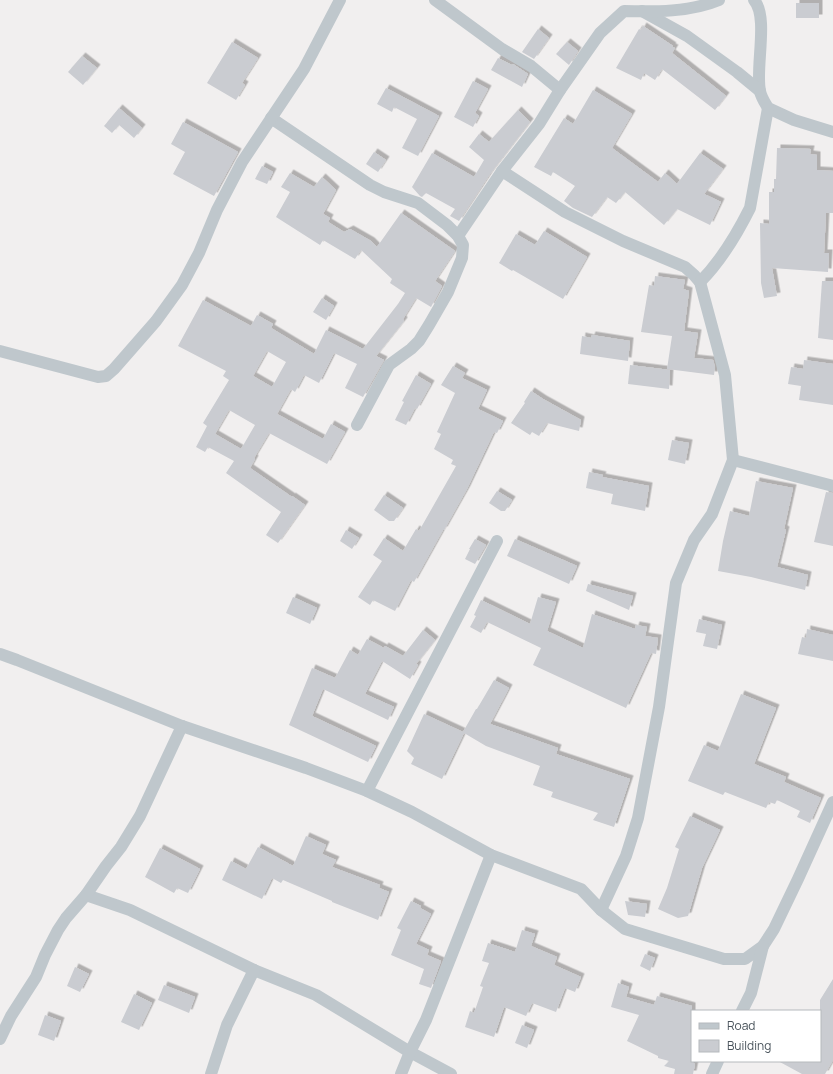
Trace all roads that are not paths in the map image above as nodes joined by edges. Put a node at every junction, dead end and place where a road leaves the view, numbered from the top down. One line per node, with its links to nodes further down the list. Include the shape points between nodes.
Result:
1 (340, 0): 9 (street, via 304,69)
2 (435, 0): 6 (street, via 502,49 531,66)
3 (719, 0): 5 (street, via 681,10)
4 (754, 0): 7 (street, via 759,5 761,29)
5 (642, 11): 6 (street, via 624,10 600,33); 7 (street, via 688,36)
6 (560, 90): 11 (street, via 539,124)
7 (760, 91): 8 (street)
8 (768, 108): 10 (street, via 794,120); 13 (street, via 750,208 717,263)
9 (271, 118): 12 (street, via 370,186 418,203); 14 (street, via 242,162 182,285 156,321 106,376 98,377)
10 (833, 132)
11 (502, 171): 12 (street); 13 (street, via 565,212 623,241 685,267)
12 (458, 236): 15 (street, via 463,245 462,258 448,292 419,341 389,364)
13 (700, 282): 16 (street, via 725,376)
14 (0, 351)
15 (357, 425)
16 (733, 460): 17 (street); 25 (street, via 712,514 694,540 676,583 659,707 638,818 626,856)
17 (833, 486)
18 (498, 541): 21 (street)
19 (0, 654): 20 (street)
20 (182, 726): 21 (street); 24 (street, via 140,816 121,848)
21 (367, 791): 23 (street)
22 (833, 802): 26 (street, via 774,929)
23 (491, 855): 25 (street, via 580,889); 30 (street, via 426,1020)
24 (86, 895): 27 (street, via 130,910); 29 (street, via 58,930 36,977 11,1016)
25 (601, 910): 26 (street, via 625,929 724,959 745,959)
26 (763, 946): 28 (street, via 751,993)
27 (254, 970): 30 (street, via 316,995); 32 (street, via 227,1024)
28 (742, 1010)
29 (0, 1040)
30 (410, 1052): 33 (street); 34 (street)
31 (718, 1062): 35 (street)
32 (211, 1074)
33 (401, 1074)
34 (451, 1074)
35 (712, 1074)

